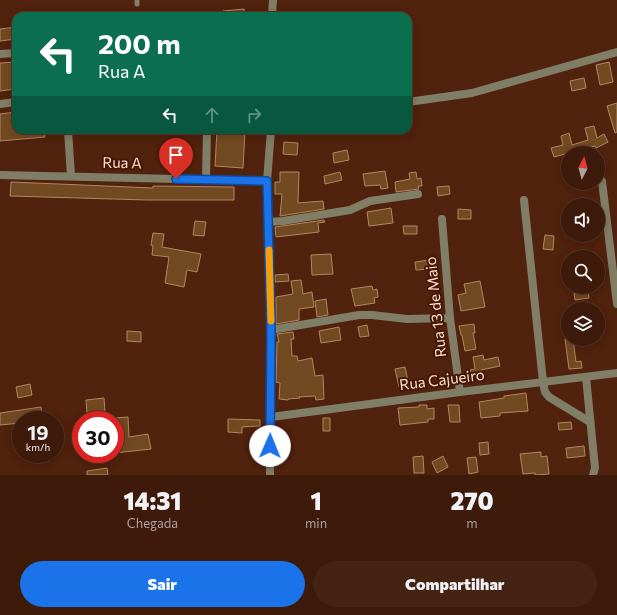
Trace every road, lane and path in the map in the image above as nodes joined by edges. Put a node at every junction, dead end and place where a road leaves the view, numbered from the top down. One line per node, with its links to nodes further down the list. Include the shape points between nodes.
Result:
1 (272, 0): 2 (street)
2 (272, 12)
3 (617, 52): 6 (street, via 472,93)
4 (12, 53): 5 (street)
5 (0, 54)
6 (412, 101)
7 (12, 102): 8 (street)
8 (0, 104)
9 (68, 134): 13 (street)
10 (207, 134): 14 (street)
11 (271, 134): 15 (street)
12 (0, 176): 13 (street, Rua A)
13 (71, 176): 14 (street, Rua A)
14 (206, 179): 15 (street, Rua A)
15 (267, 181): 20 (street)
16 (603, 190): 21 (street)
17 (418, 194): 20 (street, via 370,201 350,210)
18 (524, 200): 26 (street)
19 (442, 219): 22 (street, Rua 13 de Maio)
20 (268, 222): 23 (street)
21 (617, 304)
22 (450, 318): 23 (street, via 407,319 359,315); 27 (street, Rua 13 de Maio)
23 (271, 330): 28 (street)
24 (617, 373): 25 (street, Rua Cajueiro)
25 (586, 378): 26 (street, Rua Cajueiro); 29 (street)
26 (543, 382): 27 (street, Rua Cajueiro); 29 (street, via 549,397)
27 (460, 392): 28 (street, Rua Cajueiro)
28 (270, 417): 31 (street)
29 (590, 422): 30 (street)
30 (593, 474)
31 (270, 475)

